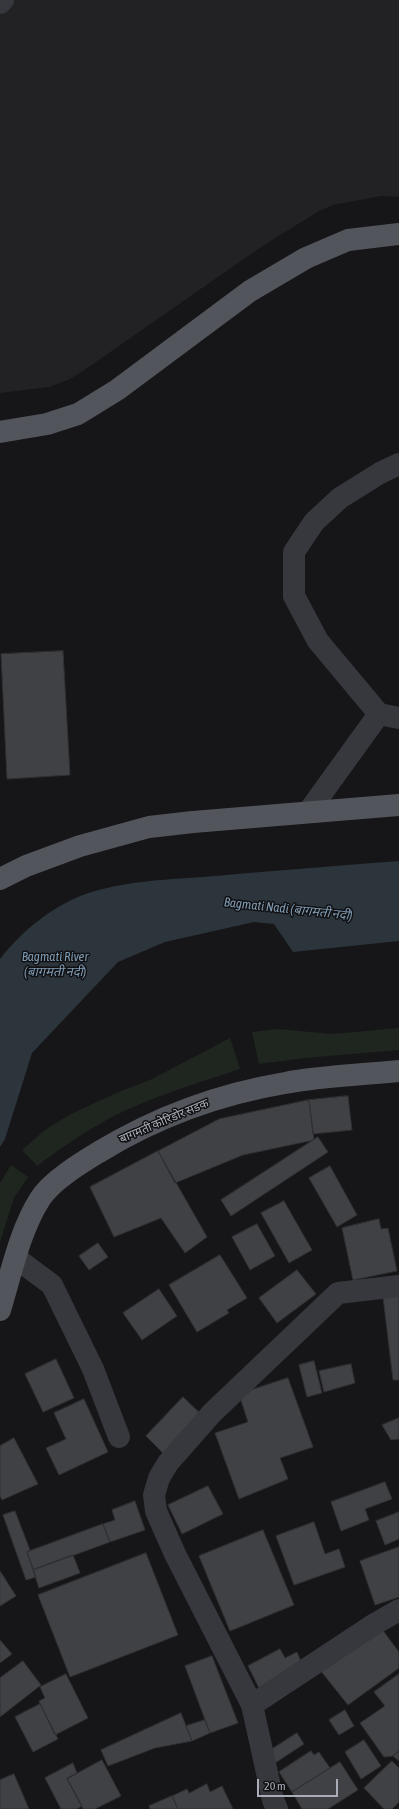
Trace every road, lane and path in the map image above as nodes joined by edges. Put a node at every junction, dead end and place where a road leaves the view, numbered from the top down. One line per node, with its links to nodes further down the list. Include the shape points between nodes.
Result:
1 (3, 0): 2 (street)
2 (0, 3)
3 (399, 234): 4 (main road, via 348,240 306,258 250,291 117,390 78,414 47,424)
4 (0, 432)
5 (399, 464): 6 (street, via 340,498 314,522 294,552 294,596 318,641)
6 (389, 716): 8 (street)
7 (399, 805): 8 (main road)
8 (309, 811): 9 (main road, via 148,827 80,846 26,866)
9 (0, 879)
10 (399, 1071): 11 (main road, बागमती कोरिडोर सडक, via 286,1082 252,1089 214,1099 150,1125 82,1162 41,1197 29,1218)
11 (16, 1258): 13 (main road, बागमती कोरिडोर सडक); 14 (street, via 52,1285 93,1369)
12 (399, 1286): 16 (street, via 338,1293 212,1413 178,1450 159,1478 154,1495 156,1511)
13 (0, 1310)
14 (120, 1437)
15 (399, 1610): 16 (street)
16 (252, 1705): 17 (street)
17 (277, 1809)

